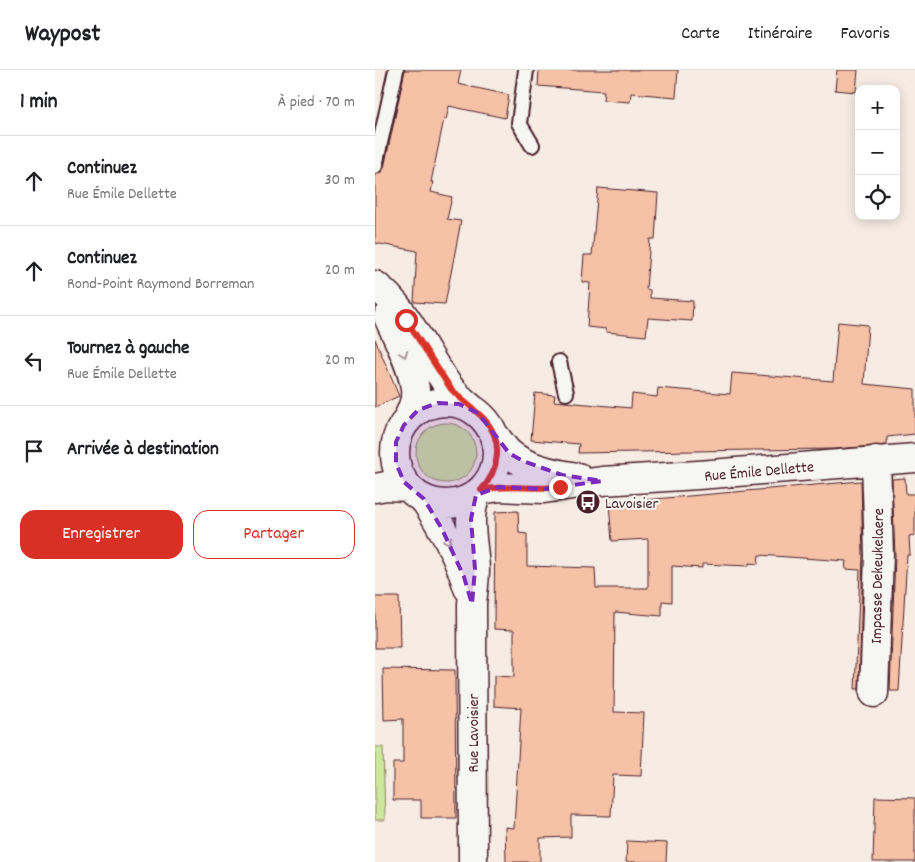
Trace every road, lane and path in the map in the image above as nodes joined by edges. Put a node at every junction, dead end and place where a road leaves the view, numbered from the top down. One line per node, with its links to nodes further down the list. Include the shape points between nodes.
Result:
1 (396, 70): 4 (lane)
2 (526, 70): 3 (lane, via 519,123)
3 (532, 145)
4 (375, 166)
5 (375, 285): 9 (street, via 406,320 451,389)
6 (375, 295): 10 (street, one-way to 10, via 396,334 415,384 415,399)
7 (559, 362): 8 (lane)
8 (566, 393)
9 (472, 409): 10 (street, via 438,402 418,410); 11 (street)
10 (403, 428): 12 (street); 17 (street, via 395,449 396,463 400,476)
11 (495, 436): 15 (street, Rue Émile Dellette, via 515,458 544,470 563,469); 18 (street, via 496,465 491,479)
12 (375, 455)
13 (915, 458): 14 (street, Rue Émile Dellette)
14 (876, 460): 15 (street, Rue Émile Dellette); 20 (street, Impasse Dekeukelaere, via 879,556)
15 (602, 480): 18 (street, Rue Émile Dellette, via 552,488 499,487)
16 (375, 488): 17 (street, via 386,486)
17 (416, 493): 18 (street, via 436,504 464,501); 19 (street, Rue Lavoisier, one-way to 19, via 442,529 464,577)
18 (479, 493): 19 (street, Rue Lavoisier, via 473,503 471,519 475,569)
19 (471, 604): 21 (street, Rue Lavoisier)
20 (874, 692)
21 (473, 862)

